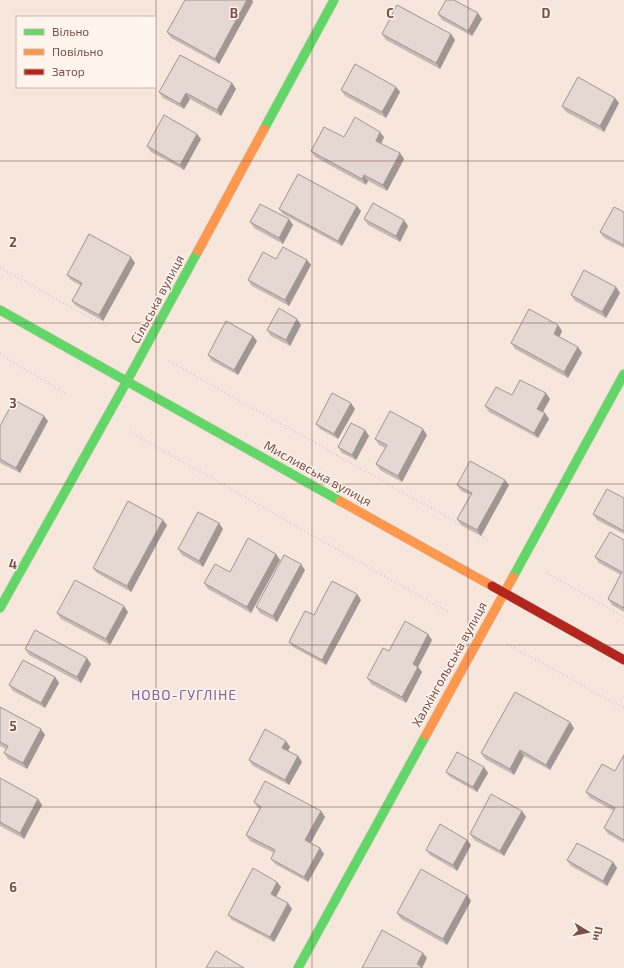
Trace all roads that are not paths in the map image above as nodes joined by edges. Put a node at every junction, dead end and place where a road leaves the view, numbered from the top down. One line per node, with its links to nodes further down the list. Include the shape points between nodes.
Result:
1 (334, 0): 4 (street, Сільська вулиця)
2 (0, 310): 4 (street, Мисливська вулиця)
3 (624, 374): 5 (street, Халхінгольська вулиця)
4 (128, 381): 5 (street, Мисливська вулиця); 6 (street, Сільська вулиця)
5 (504, 592): 7 (street, Мисливська вулиця); 8 (street, Халхінгольська вулиця)
6 (0, 608)
7 (624, 660)
8 (298, 968)

